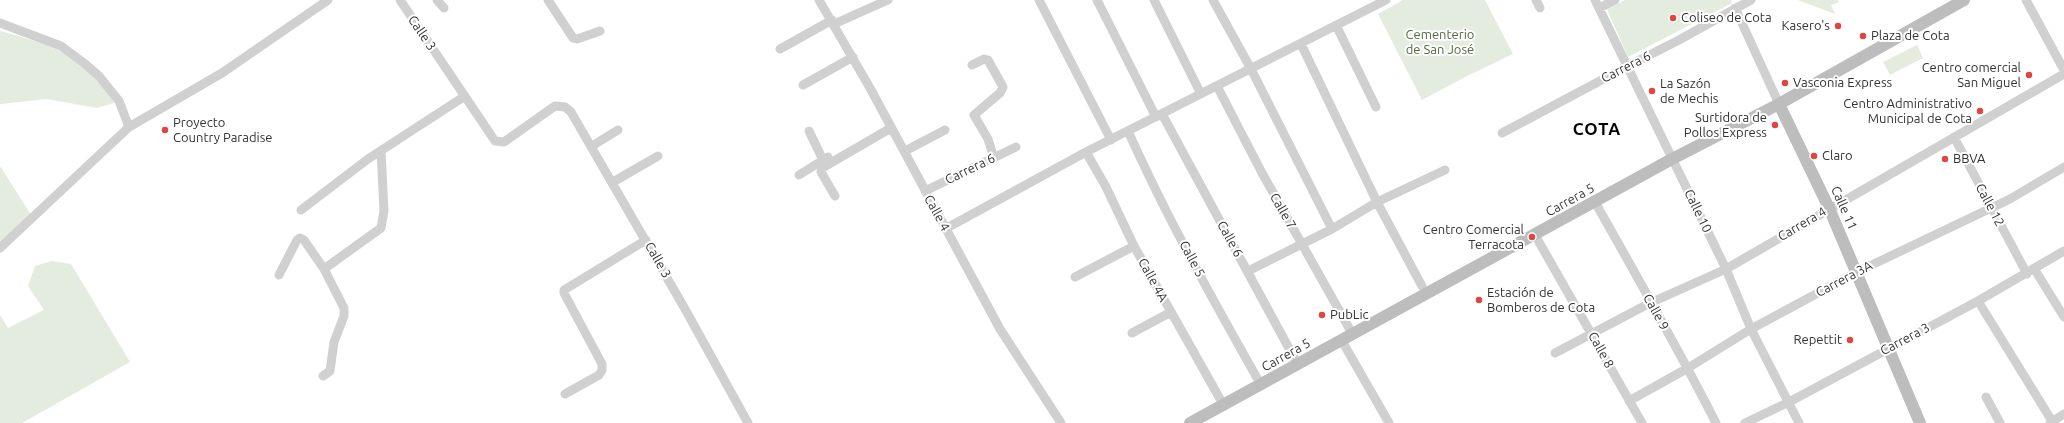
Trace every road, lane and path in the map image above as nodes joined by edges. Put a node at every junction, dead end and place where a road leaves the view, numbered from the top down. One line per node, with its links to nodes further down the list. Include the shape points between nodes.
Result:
1 (328, 0): 38 (street, via 222,73)
2 (400, 0): 33 (street, Calle 3)
3 (437, 0): 17 (street)
4 (548, 0): 21 (street, via 573,38 577,40)
5 (819, 0): 18 (street, Calle 4)
6 (888, 0): 18 (street)
7 (1039, 0): 45 (street)
8 (1097, 0): 36 (street, Calle 6)
9 (1154, 0): 32 (street)
10 (1213, 0): 27 (street)
11 (1386, 0): 20 (street)
12 (1615, 0): 16 (street)
13 (1964, 0): 34 (main road, Carrera 5)
14 (2026, 0): 28 (street)
15 (1743, 3): 26 (street, Carrera 6); 34 (street, Calle 11)
16 (1597, 4): 26 (street, Calle 10)
17 (444, 8)
18 (833, 22): 23 (street); 24 (street, Calle 4)
19 (0, 23): 38 (street, via 61,46 84,63 99,76 119,101)
20 (1336, 26): 22 (street); 35 (street)
21 (600, 31)
22 (1300, 44): 27 (street); 61 (street)
23 (780, 49)
24 (853, 57): 30 (street); 37 (street, Calle 4)
25 (972, 65): 52 (street, via 984,59 988,60 1003,87 1000,93 974,115 988,139)
26 (1628, 66): 43 (street, Carrera 6); 53 (street, Calle 10)
27 (1251, 69): 31 (street); 67 (street)
28 (2064, 70)
29 (2064, 74): 44 (street, Carrera 4)
30 (803, 85)
31 (1217, 86): 32 (street); 70 (street, Calle 7)
32 (1201, 94): 36 (street)
33 (465, 96): 46 (street, Calle 3, via 495,141 504,142 560,105 571,112); 48 (street)
34 (1779, 104): 53 (main road, Carrera 5); 64 (main road, Calle 11)
35 (1376, 107)
36 (1159, 115): 42 (street); 76 (street, Calle 6)
37 (890, 126): 49 (street, Calle 4); 54 (street); 60 (street, via 822,168 821,172)
38 (129, 127): 72 (street)
39 (618, 130): 46 (street)
40 (945, 130): 49 (street)
41 (809, 131): 54 (street)
42 (1128, 131): 45 (street); 95 (street, Calle 5, via 1149,178)
43 (1502, 133)
44 (1954, 137): 63 (street, Calle 12); 64 (street, Carrera 4)
45 (1111, 140): 50 (street)
46 (592, 146): 58 (street, Calle 3)
47 (1016, 147): 52 (street, Carrera 6)
48 (381, 151): 65 (street); 74 (street, via 384,211 380,228)
49 (905, 151): 59 (street, Calle 4)
50 (1086, 152): 66 (street); 71 (street, Calle 4A)
51 (658, 156): 58 (street)
52 (994, 158): 59 (street, Carrera 6)
53 (1672, 159): 62 (main road, Carrera 5); 75 (street, Calle 10)
54 (823, 160): 57 (street)
55 (2064, 167): 63 (street, Carrera 3A, via 2010,199)
56 (1445, 170): 61 (street)
57 (799, 175)
58 (613, 182): 69 (street, Calle 3)
59 (925, 191): 66 (street, Calle 4)
60 (835, 196)
61 (1377, 202): 67 (street); 81 (street)
62 (1595, 202): 68 (main road, Carrera 5); 83 (street, Calle 9)
63 (1990, 206): 77 (street, Carrera 3A); 78 (street, Calle 12)
64 (1829, 208): 75 (street, Carrera 4); 77 (main road, Calle 11)
65 (301, 210)
66 (945, 229): 104 (street, Calle 4, via 1000,329)
67 (1332, 229): 70 (street)
68 (1535, 235): 88 (street, Calle 8); 89 (main road, Carrera 5)
69 (646, 240): 96 (street, via 564,290 602,364 599,375); 103 (street, Calle 3)
70 (1302, 243): 76 (street); 89 (street, Calle 7)
71 (1134, 246): 80 (street); 84 (street, Calle 4A)
72 (0, 248)
73 (2064, 251): 78 (street, Carrera 3)
74 (324, 269): 79 (street, via 300,238 296,240); 94 (street, via 344,308 344,316 334,342 330,371)
75 (1726, 269): 83 (street, Carrera 4); 86 (street, Calle 10)
76 (1248, 271): 92 (street, Calle 6)
77 (1856, 272): 86 (street, Carrera 3A); 90 (main road, Calle 11)
78 (2031, 272): 82 (street, Carrera 3); 85 (street, Calle 12)
79 (279, 275)
80 (1075, 277)
81 (1422, 286)
82 (1978, 301): 90 (street, Carrera 3); 102 (street)
83 (1650, 303): 88 (street, Carrera 4); 93 (street, Calle 9)
84 (1171, 312): 87 (street); 100 (street, Calle 4A)
85 (2064, 317)
86 (1751, 329): 93 (street, Carrera 3A); 99 (street, Calle 10)
87 (1132, 333)
88 (1591, 333): 91 (street, Carrera 4); 98 (street, Calle 8)
89 (1348, 338): 92 (main road, Carrera 5); 106 (street, Calle 7)
90 (1889, 347): 99 (street, Carrera 3); 111 (main road, Calle 11)
91 (1555, 353)
92 (1298, 365): 95 (main road, Carrera 5)
93 (1688, 368): 98 (street, Carrera 3A); 108 (street, Calle 9)
94 (323, 376)
95 (1261, 385): 100 (main road, Carrera 5)
96 (565, 394)
97 (1986, 397): 112 (street)
98 (1629, 401): 107 (street, Calle 8)
99 (1789, 402): 109 (street, Carrera 3); 110 (street, Calle 10)
100 (1224, 406): 105 (main road, Carrera 5)
101 (2064, 414): 102 (street)
102 (2051, 422)
103 (748, 423)
104 (1061, 423)
105 (1190, 423)
106 (1389, 423)
107 (1642, 423)
108 (1716, 423)
109 (1745, 423)
110 (1799, 423)
111 (1920, 423)
112 (2000, 423)

